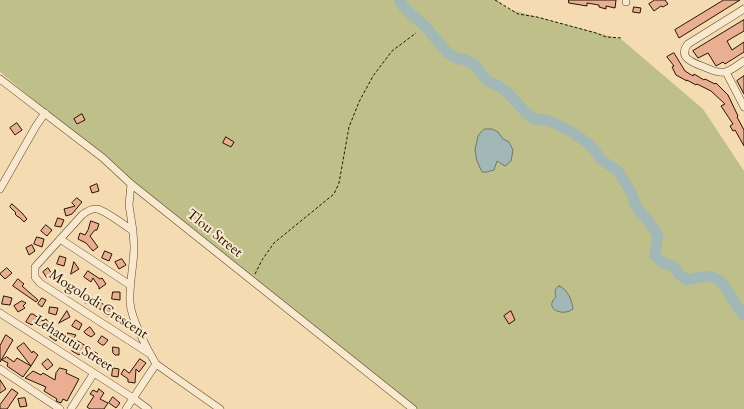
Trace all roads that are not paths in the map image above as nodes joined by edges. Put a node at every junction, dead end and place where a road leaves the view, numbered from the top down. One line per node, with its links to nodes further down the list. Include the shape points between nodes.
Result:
1 (744, 9): 3 (street, via 688,44 686,48 685,54 690,61 719,72)
2 (744, 61): 3 (street)
3 (726, 72): 5 (street)
4 (0, 79): 6 (street, Tlou Street)
5 (744, 107)
6 (45, 114): 7 (street, Tlou Street, via 103,158); 8 (street)
7 (131, 184): 9 (street, via 129,205); 23 (street, Tlou Street)
8 (0, 189)
9 (133, 231): 10 (street, Mogolodi Crescent, via 96,209 82,215); 11 (street, Mogolodi Crescent)
10 (60, 239): 11 (street); 13 (street, Mogolodi Crescent, via 35,267 35,277)
11 (130, 284): 13 (street, Mogolodi Crescent, via 130,304)
12 (0, 313): 16 (street, Lehatutu Street)
13 (150, 354): 14 (street, Mogolodi Crescent)
14 (156, 364): 17 (street); 22 (street)
15 (0, 370): 18 (street)
16 (94, 373): 17 (street, Lehatutu Street); 19 (street)
17 (133, 398): 20 (street); 21 (street, Lehatutu Street)
18 (60, 409)
19 (71, 409)
20 (126, 409)
21 (148, 409)
22 (220, 409)
23 (413, 409)

